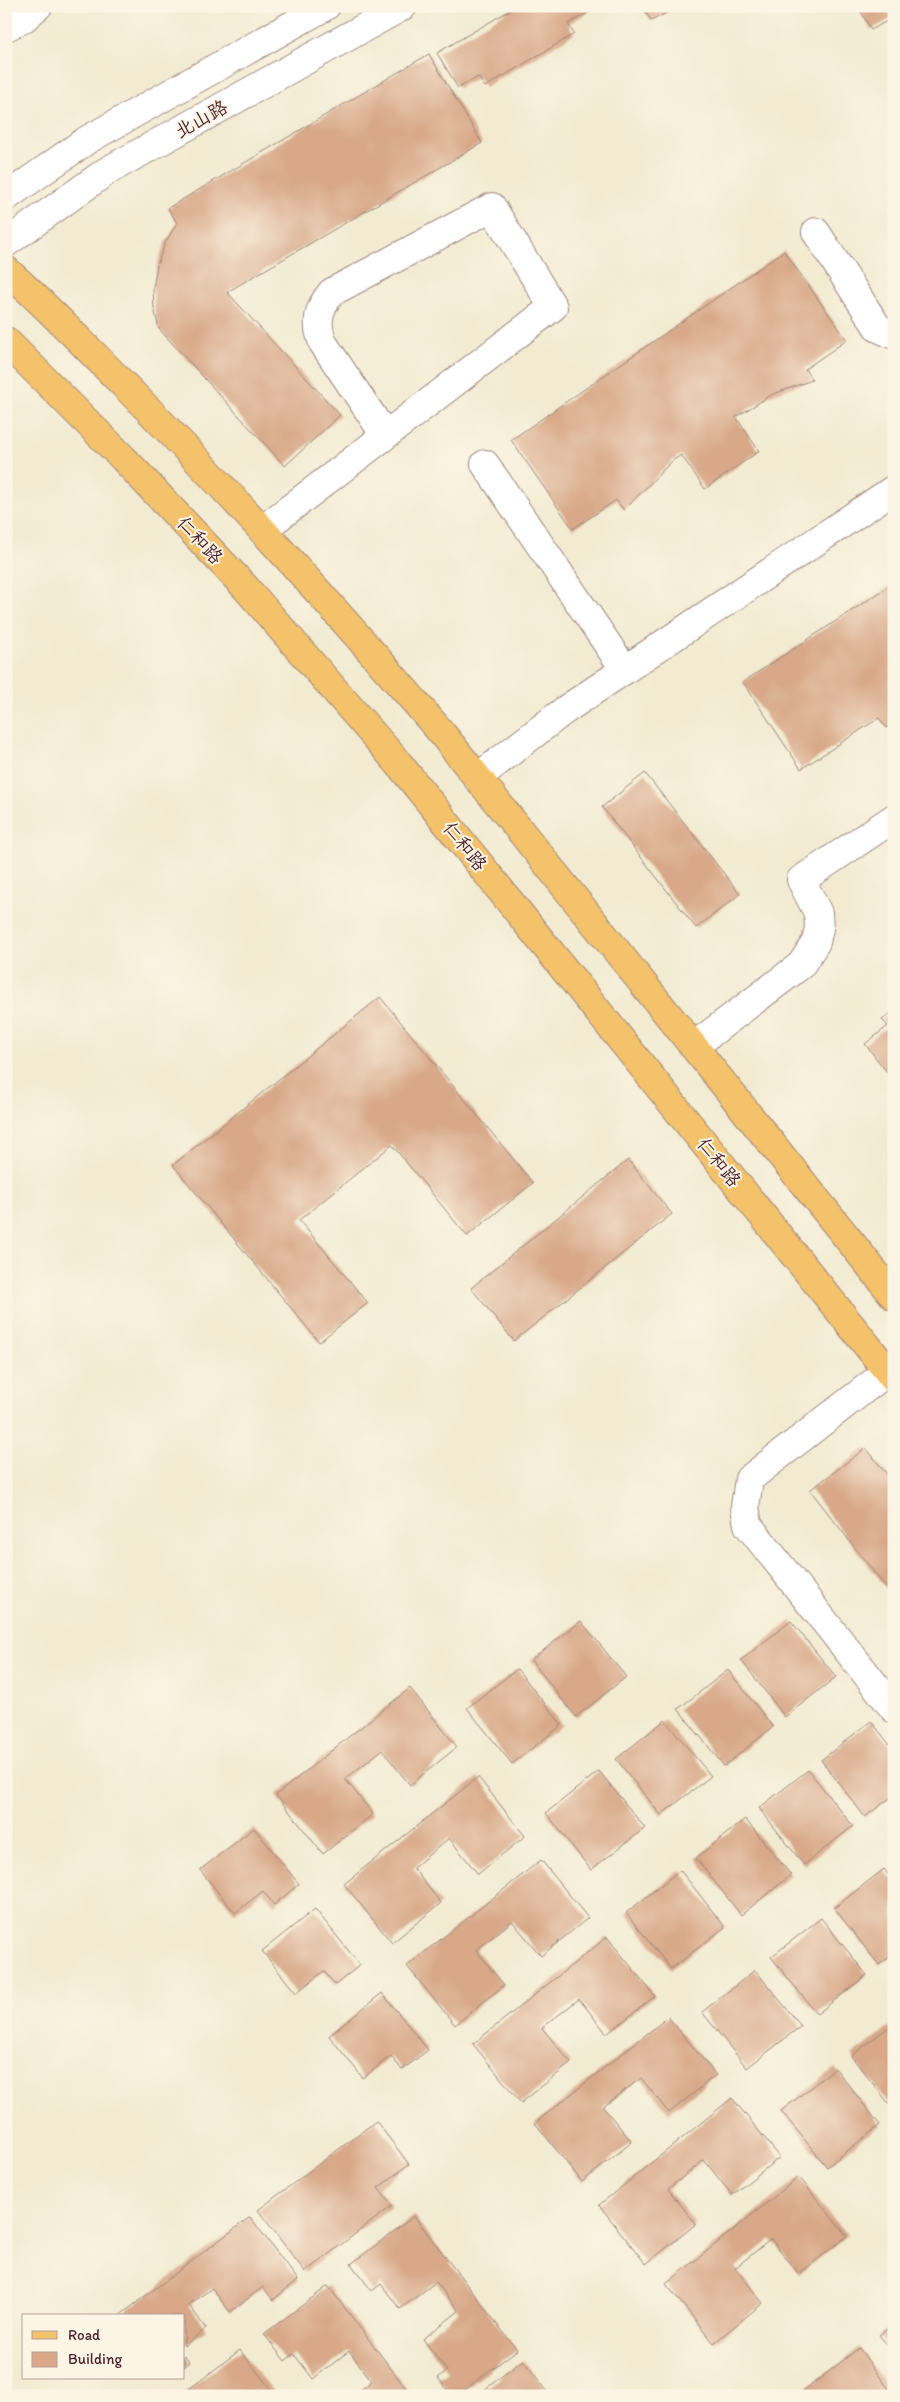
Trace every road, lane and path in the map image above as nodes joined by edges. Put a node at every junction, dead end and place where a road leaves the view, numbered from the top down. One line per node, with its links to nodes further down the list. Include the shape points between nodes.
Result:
1 (38, 6): 4 (street, via 23,19)
2 (326, 6): 5 (street, 北山路, via 87,140)
3 (403, 6): 7 (street, 北山路, via 108,171)
4 (6, 27)
5 (6, 198)
6 (816, 232): 9 (street, via 878,328)
7 (6, 243)
8 (6, 270): 14 (main road, via 33,293)
9 (894, 335)
10 (6, 340): 20 (main road, 仁和路, via 225,567 380,742)
11 (385, 435): 11 (street, via 553,307 492,207 332,292 323,302 318,316 318,330 323,343); 14 (street)
12 (485, 464): 15 (street)
13 (894, 488): 15 (street)
14 (262, 530): 16 (main road, via 363,642)
15 (625, 670): 16 (street, via 565,710)
16 (477, 778): 18 (main road)
17 (894, 818): 18 (street, via 801,880 818,913 820,928 816,942 801,965)
18 (694, 1046): 19 (main road)
19 (894, 1296)
20 (891, 1375): 21 (street, via 749,1480 745,1507 748,1526)
21 (894, 1709)

